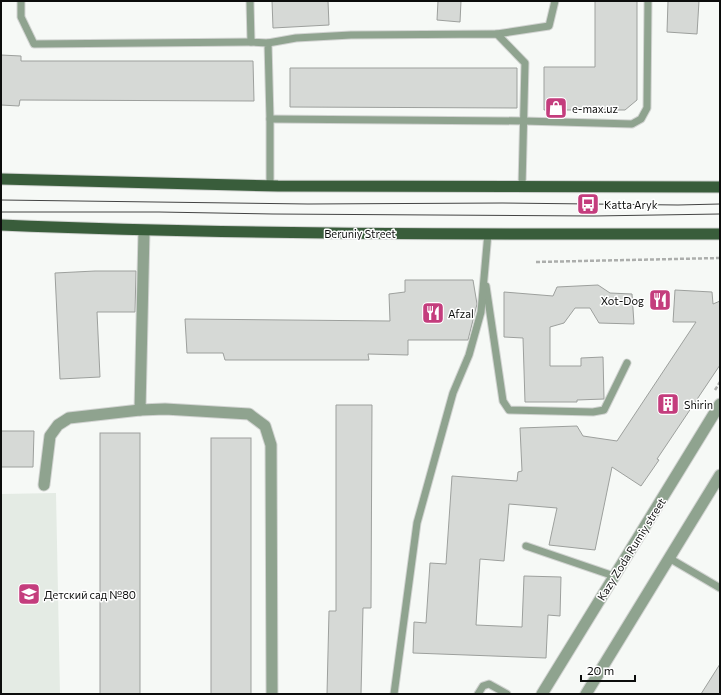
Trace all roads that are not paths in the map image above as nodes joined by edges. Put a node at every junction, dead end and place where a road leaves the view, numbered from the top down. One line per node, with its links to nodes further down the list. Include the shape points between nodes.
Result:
1 (21, 1): 6 (lane, via 21,17 34,44)
2 (250, 1): 6 (lane)
3 (555, 1): 5 (lane, via 549,26)
4 (648, 1): 9 (lane, via 647,108 641,119 632,124)
5 (497, 34): 7 (lane, via 351,35 296,38); 9 (lane, via 525,64)
6 (251, 42): 7 (lane)
7 (268, 43): 8 (lane)
8 (270, 118): 9 (lane); 11 (lane)
9 (524, 121): 12 (lane)
10 (1, 179): 11 (main road)
11 (270, 185): 12 (main road)
12 (522, 186): 13 (main road)
13 (720, 187)
14 (1, 225): 15 (main road, Beruniy Street)
15 (144, 231): 16 (main road, Beruniy Street); 21 (street)
16 (488, 233): 17 (main road, Beruniy Street); 18 (lane)
17 (720, 234)
18 (485, 274): 19 (lane, via 503,401 509,410 604,410); 29 (lane, via 481,312 469,355 453,393 416,523)
19 (627, 364)
20 (720, 404): 26 (street, Kazy Zoda Rumiy street)
21 (140, 410): 23 (street, via 69,418 58,426 50,436); 28 (street, via 249,414 265,426 271,445)
22 (720, 475): 25 (street)
23 (44, 485)
24 (526, 546): 26 (lane)
25 (669, 558): 27 (lane); 33 (street)
26 (614, 576): 32 (street, Kazy Zoda Rumiy street)
27 (720, 588)
28 (272, 694)
29 (394, 694)
30 (478, 694): 31 (lane, via 483,686 489,684)
31 (507, 694)
32 (542, 694)
33 (586, 694)

